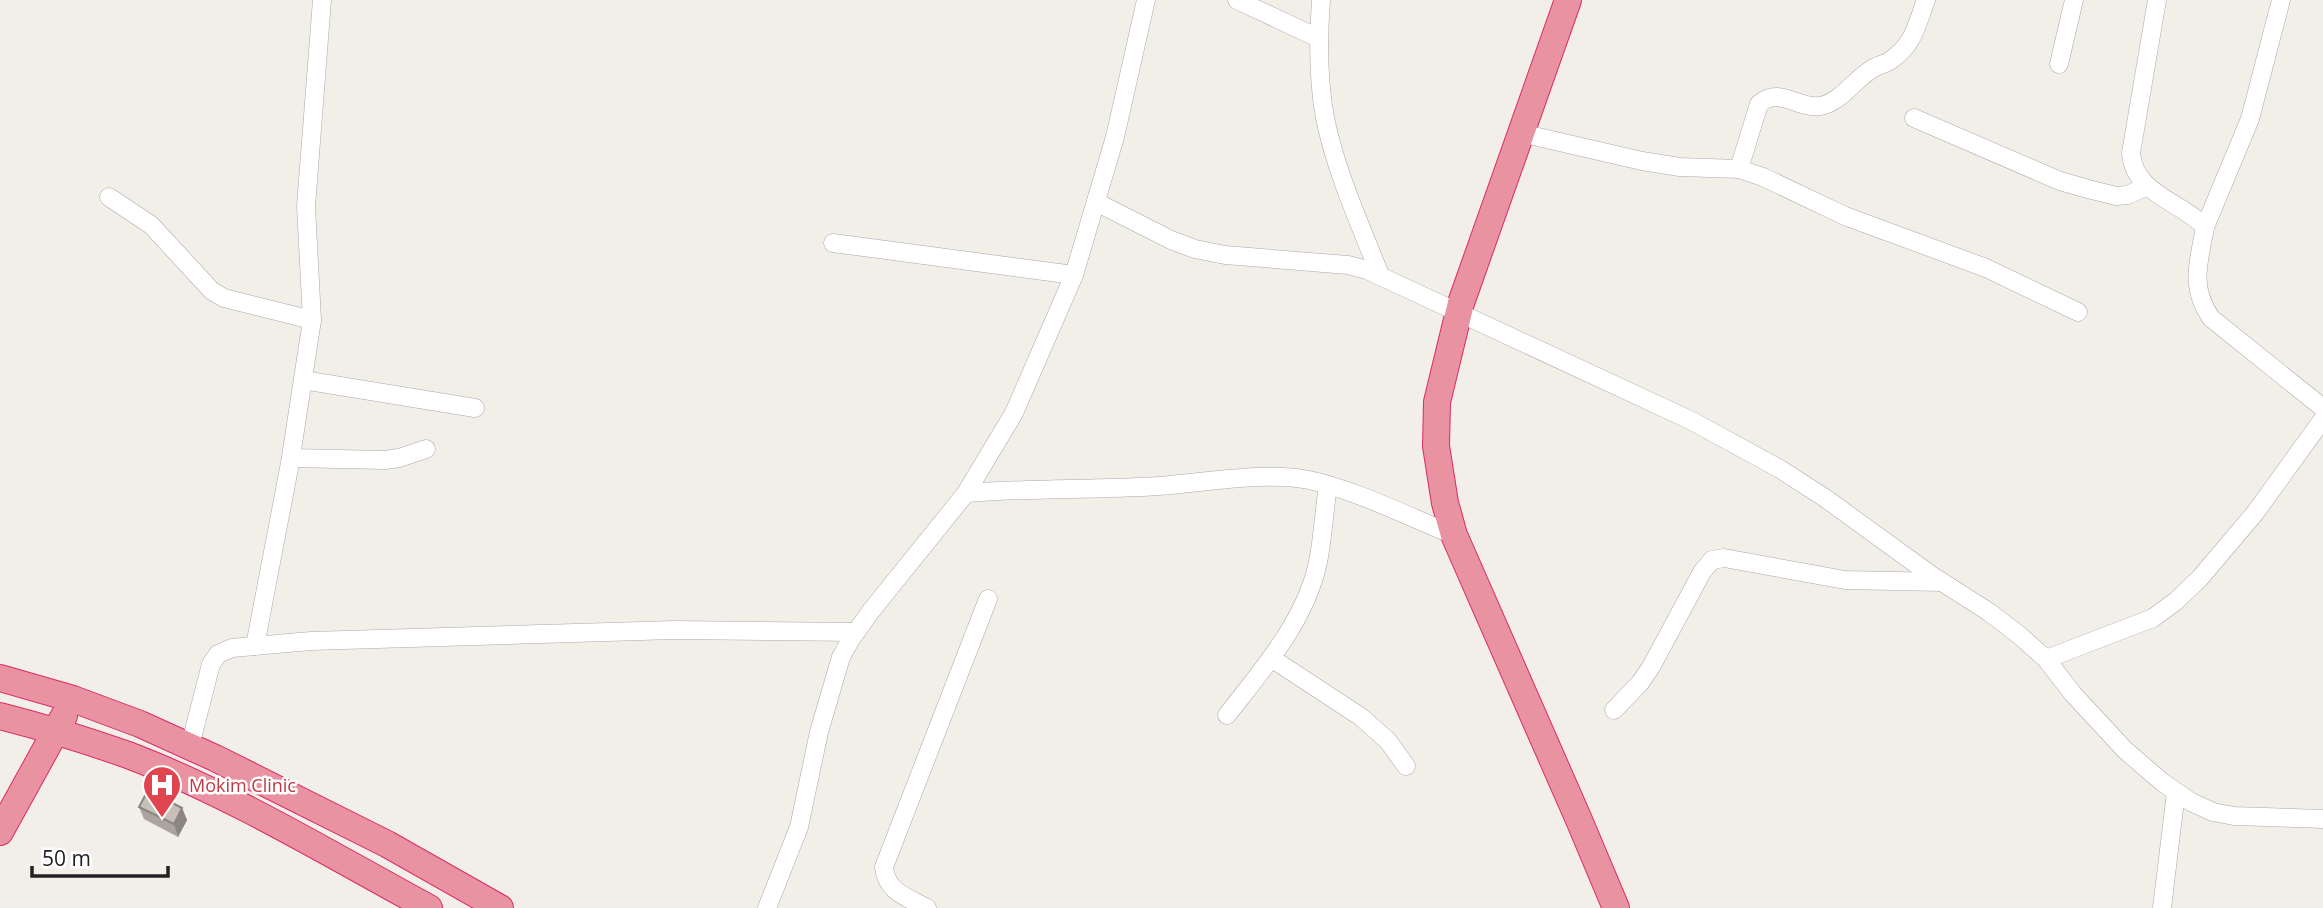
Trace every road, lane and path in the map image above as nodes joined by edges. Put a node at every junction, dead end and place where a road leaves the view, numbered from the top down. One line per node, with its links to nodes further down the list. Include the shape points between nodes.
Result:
1 (322, 0): 24 (street, via 306,206)
2 (1146, 0): 17 (street)
3 (1237, 0): 10 (street)
4 (1321, 0): 10 (street)
5 (1568, 0): 13 (highway)
6 (1926, 0): 14 (street, via 1910,40 1900,51 1832,103 1810,106 1767,97 1759,104)
7 (2074, 0): 11 (street)
8 (2157, 0): 15 (street, via 2131,153 2132,165)
9 (2281, 0): 18 (street, via 2250,119)
10 (1318, 38): 21 (street, via 1325,119)
11 (2059, 64)
12 (1914, 118): 15 (street, via 2060,181 2116,196)
13 (1521, 134): 14 (street, via 1654,163); 22 (highway)
14 (1739, 169): 23 (street, via 1844,216 1986,268)
15 (2147, 186): 18 (street)
16 (109, 197): 24 (street, via 150,225 212,292)
17 (1096, 202): 20 (street); 21 (street, via 1195,248 1225,255 1348,265)
18 (2204, 227): 27 (street, via 2196,280 2202,305)
19 (833, 243): 20 (street)
20 (1074, 275): 32 (street, via 1014,413)
21 (1380, 275): 22 (street)
22 (1459, 312): 33 (highway, via 1437,402 1436,435); 34 (street, via 1734,443 1825,498)
23 (2078, 312)
24 (312, 320): 25 (street)
25 (303, 380): 26 (street); 30 (street)
26 (475, 408)
27 (2323, 408)
28 (2323, 419): 39 (street, via 2255,513 2176,601 2153,618)
29 (426, 449): 30 (street, via 385,460)
30 (291, 458): 37 (street)
31 (1328, 486): 32 (street, via 1275,478); 33 (street); 38 (street, via 1311,585)
32 (966, 494): 36 (street)
33 (1454, 535): 55 (highway)
34 (1942, 582): 39 (street); 42 (street, via 1845,580 1724,558 1712,560 1651,667)
35 (988, 599): 54 (street, via 884,867 885,880 893,889)
36 (856, 632): 37 (street, via 674,630); 53 (street, via 832,682 799,827)
37 (255, 646): 46 (street, via 232,648 218,654 211,664)
38 (1271, 658): 43 (street); 47 (street, via 1360,716 1388,741)
39 (2046, 659): 48 (street, via 2125,750)
40 (0, 678): 41 (highway)
41 (73, 699): 45 (highway); 46 (highway)
42 (1614, 710)
43 (1227, 715)
44 (0, 716): 45 (highway)
45 (57, 731): 50 (highway); 51 (highway, via 129,756 254,813)
46 (190, 746): 52 (highway, via 387,844)
47 (1406, 766)
48 (2176, 792): 49 (street, via 2213,812 2234,816); 56 (street)
49 (2323, 819)
50 (0, 832)
51 (429, 908)
52 (500, 908)
53 (767, 908)
54 (927, 908)
55 (1616, 908)
56 (2162, 908)

